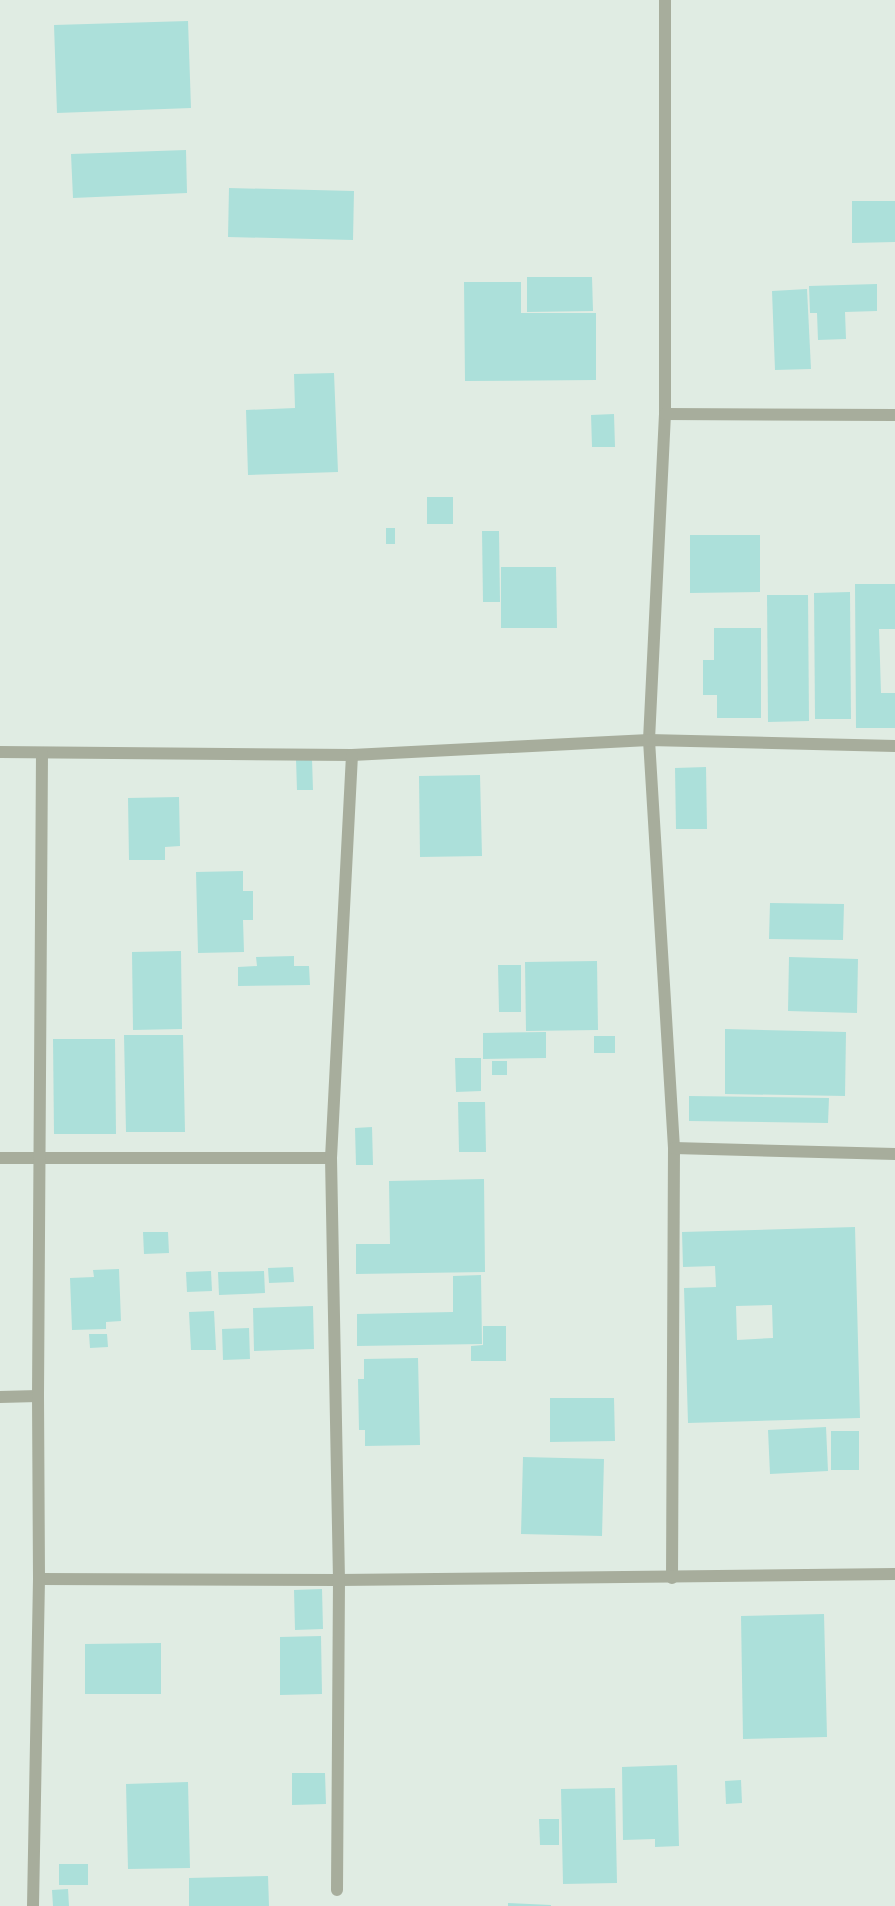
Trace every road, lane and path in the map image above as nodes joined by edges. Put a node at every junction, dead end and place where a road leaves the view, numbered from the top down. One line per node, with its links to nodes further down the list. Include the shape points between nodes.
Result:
1 (665, 0): 2 (street)
2 (665, 414): 3 (street); 4 (street)
3 (895, 415)
4 (649, 740): 5 (street); 8 (street); 9 (street)
5 (895, 746)
6 (0, 752): 7 (street)
7 (42, 753): 8 (street); 12 (street)
8 (352, 755): 13 (street)
9 (674, 1148): 10 (street); 17 (street)
10 (895, 1154)
11 (0, 1158): 12 (street)
12 (39, 1158): 13 (street); 15 (street)
13 (331, 1158): 19 (street)
14 (0, 1396): 15 (street)
15 (38, 1396): 18 (street)
16 (895, 1574): 17 (street)
17 (672, 1578): 19 (street)
18 (39, 1579): 19 (street); 21 (street)
19 (339, 1580): 20 (street)
20 (337, 1890)
21 (33, 1906)

